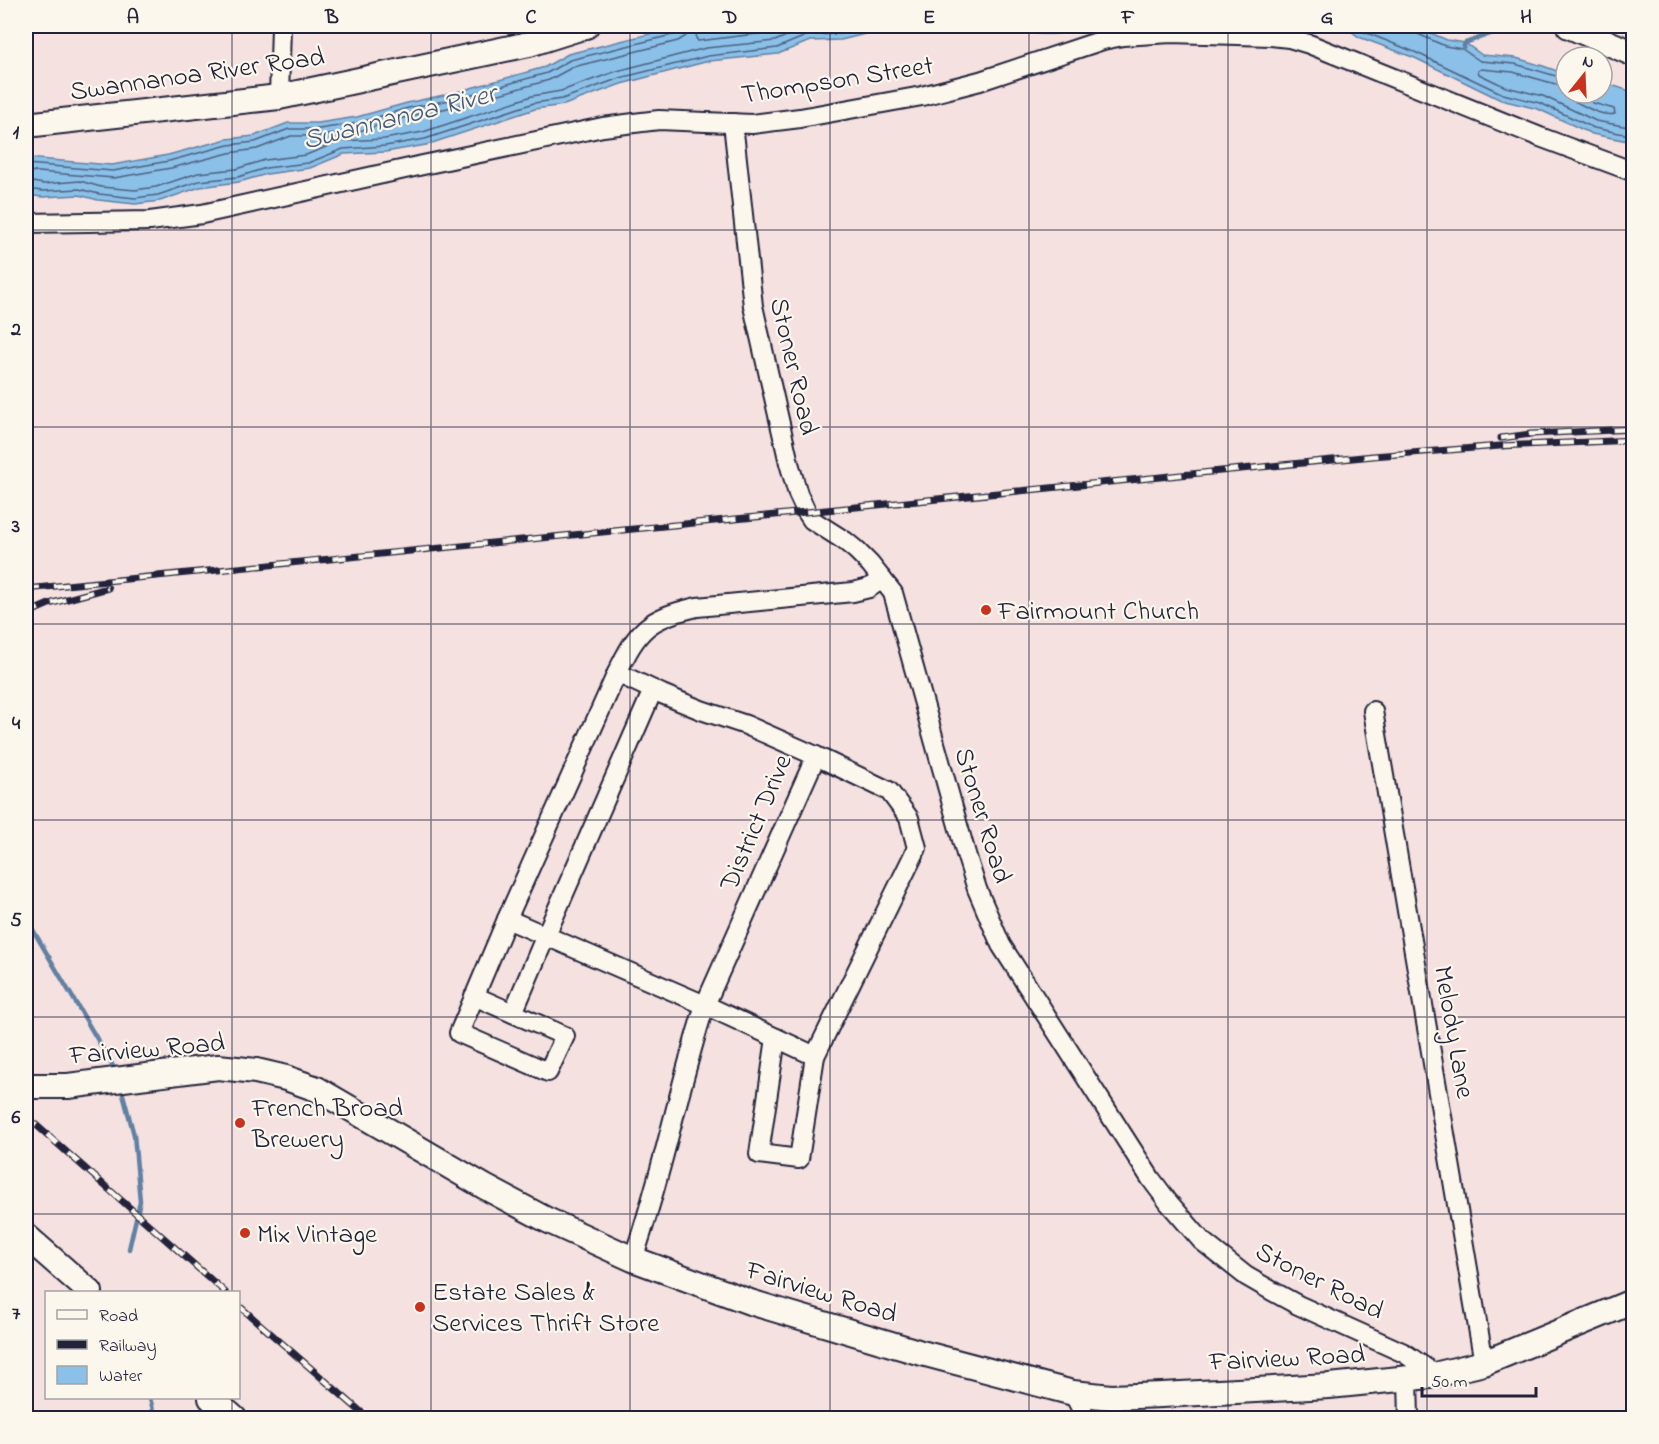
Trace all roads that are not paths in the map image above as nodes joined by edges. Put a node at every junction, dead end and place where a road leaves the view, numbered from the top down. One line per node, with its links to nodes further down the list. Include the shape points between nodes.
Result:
1 (281, 26): 5 (street)
2 (586, 26): 5 (main road, Swannanoa River Road, via 529,44)
3 (1569, 26): 4 (main road)
4 (1634, 54)
5 (279, 97): 6 (main road, Swannanoa River Road)
6 (26, 123)
7 (733, 123): 8 (street, Thompson Street, via 776,122 922,96 1123,36 1271,36 1332,52); 9 (street, Thompson Street, via 659,120 603,127 175,218); 10 (street, Stoner Road, via 753,306 798,494 812,520 856,550)
8 (1634, 172)
9 (26, 223)
10 (882, 579): 11 (street, via 853,592 678,611 638,635); 28 (street, Stoner Road, via 897,603 966,854 1001,945 1151,1179 1203,1241 1246,1276 1298,1305 1404,1353 1426,1368)
11 (617, 673): 12 (street, District Drive); 15 (street)
12 (653, 690): 14 (street, District Drive); 16 (street)
13 (1373, 711): 27 (street, Melody Lane)
14 (816, 756): 18 (street, District Drive); 21 (street, via 889,791 909,818 916,848)
15 (507, 919): 16 (street); 17 (street)
16 (546, 935): 18 (street); 19 (street)
17 (474, 996): 19 (street); 19 (street, via 459,1033 548,1072 565,1036)
18 (705, 1005): 20 (street); 24 (street, District Drive)
19 (513, 1013)
20 (776, 1038): 21 (street); 21 (street, via 759,1154 799,1159)
21 (815, 1056)
22 (26, 1086): 24 (main road, Fairview Road, via 68,1086 218,1067 286,1078 317,1089 547,1220)
23 (26, 1236): 25 (main road)
24 (633, 1259): 29 (main road, Fairview Road, via 750,1302)
25 (88, 1291)
26 (1634, 1301): 27 (main road, Fairview Road)
27 (1484, 1363): 28 (main road, Fairview Road)
28 (1419, 1377): 29 (main road, Fairview Road, via 1162,1395); 33 (street)
29 (1073, 1394): 32 (street)
30 (212, 1399): 31 (main road)
31 (234, 1419)
32 (1086, 1419)
33 (1409, 1419)

